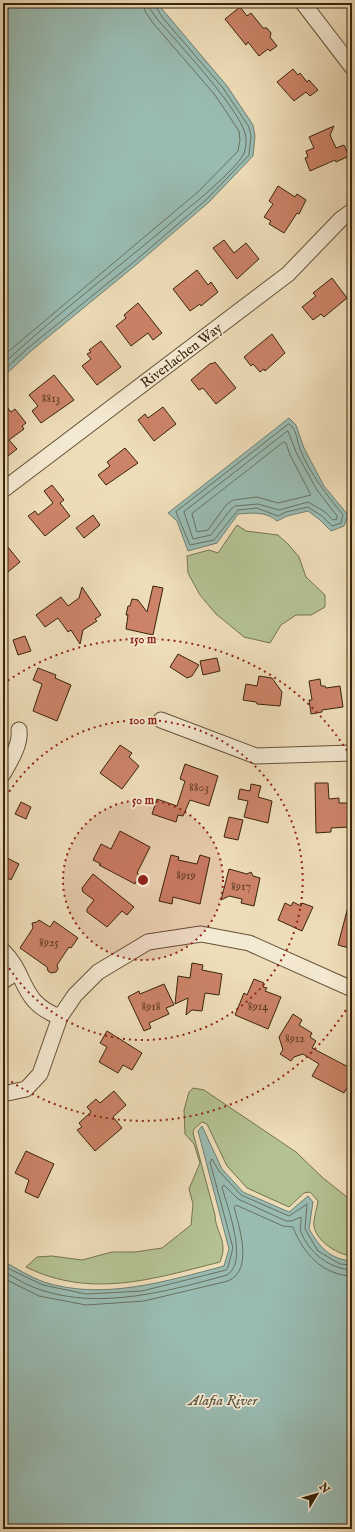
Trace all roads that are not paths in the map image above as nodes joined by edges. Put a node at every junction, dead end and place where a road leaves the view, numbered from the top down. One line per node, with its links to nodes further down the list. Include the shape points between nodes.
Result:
1 (303, 3): 2 (street)
2 (352, 67)
3 (352, 211): 4 (street, Riverlachen Way, via 288,274)
4 (3, 490)
5 (161, 720): 7 (street, via 256,756)
6 (19, 730): 8 (street, via 16,748)
7 (352, 753)
8 (3, 774)
9 (3, 951): 10 (street)
10 (17, 972): 11 (street); 13 (street, via 30,997)
11 (3, 981)
12 (352, 989): 13 (street, via 249,943 201,934 148,942 98,972 75,995)
13 (60, 1017): 14 (street, via 40,1074 26,1089)
14 (3, 1094)

